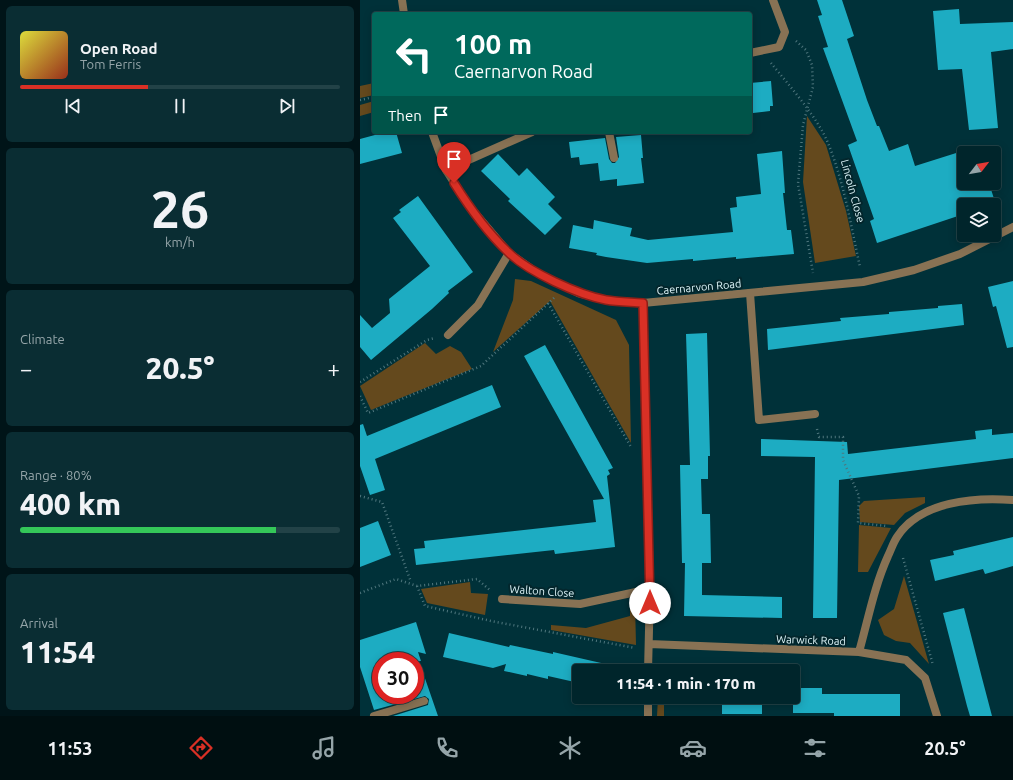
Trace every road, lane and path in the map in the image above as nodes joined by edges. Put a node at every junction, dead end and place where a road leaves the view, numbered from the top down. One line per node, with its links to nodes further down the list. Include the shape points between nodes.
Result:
1 (402, 0): 3 (street)
2 (773, 0): 4 (street)
3 (404, 12)
4 (785, 32): 5 (street, via 779,47); 9 (path, via 806,50 812,65 813,87)
5 (761, 52): 6 (street); 9 (path, Lincoln Close)
6 (752, 53)
7 (372, 97): 8 (path)
8 (360, 100)
9 (808, 110): 17 (path, Lincoln Close, via 828,141 842,189); 19 (path, via 803,124 798,184)
10 (433, 134): 14 (street, Caernarvon Road)
11 (527, 134): 14 (street)
12 (610, 134): 13 (street)
13 (614, 158)
14 (446, 170): 16 (street, Caernarvon Road, via 470,208)
15 (1013, 227): 17 (street, Caernarvon Road, via 960,254 914,270)
16 (509, 253): 18 (street, Caernarvon Road, via 536,272); 23 (street, via 478,305)
17 (863, 282): 19 (street, Caernarvon Road)
18 (565, 286): 21 (path); 22 (street, Caernarvon Road, via 578,293 606,300)
19 (815, 287): 20 (street, Caernarvon Road)
20 (750, 293): 22 (street, Caernarvon Road); 26 (street, via 759,420)
21 (548, 303): 25 (path, via 481,366 368,412); 27 (path)
22 (643, 303): 34 (street)
23 (448, 335): 24 (path, via 427,340)
24 (360, 382)
25 (360, 396)
26 (815, 414): 30 (path, via 819,437 844,437 843,460 859,496 858,523)
27 (632, 448)
28 (360, 496): 32 (path, via 382,502)
29 (1013, 500): 30 (street, via 992,498 945,504 916,518)
30 (906, 528): 31 (street)
31 (897, 537): 38 (street, via 878,578); 40 (path)
32 (411, 582): 33 (path); 35 (path, via 396,579)
33 (417, 586): 36 (path, via 476,579); 37 (path, via 425,606 491,621)
34 (650, 589): 36 (street, Walton Close, via 580,604); 37 (street)
35 (360, 593)
36 (502, 599)
37 (649, 648): 38 (street, Warwick Road); 39 (street)
38 (859, 652): 45 (street, Warwick Road, via 906,660 925,678)
39 (648, 664)
40 (936, 673)
41 (412, 704): 43 (street)
42 (648, 704): 44 (street)
43 (374, 716)
44 (648, 716)
45 (937, 716)

